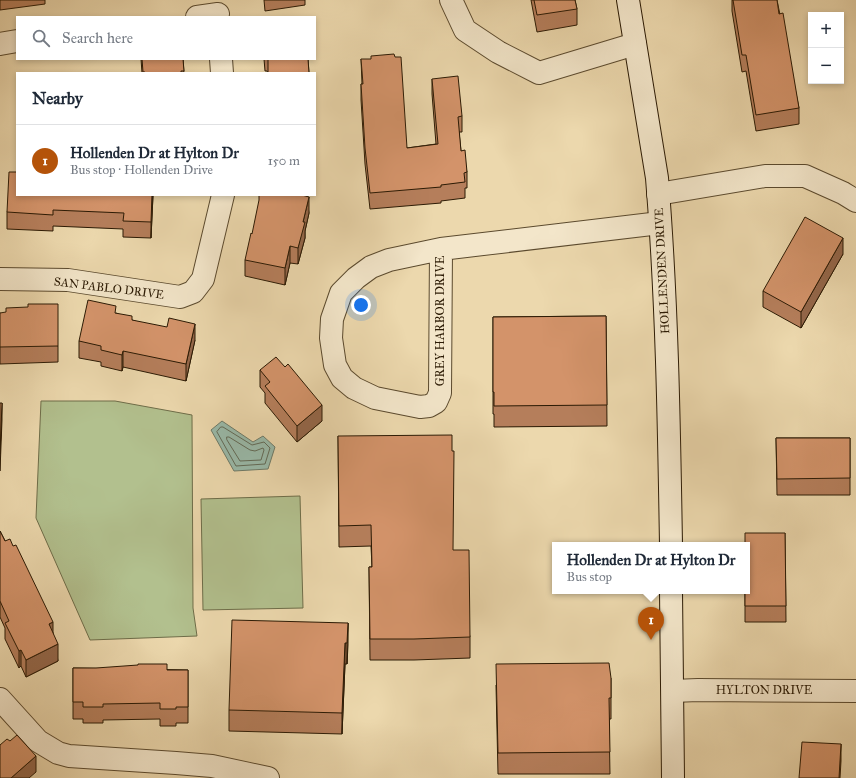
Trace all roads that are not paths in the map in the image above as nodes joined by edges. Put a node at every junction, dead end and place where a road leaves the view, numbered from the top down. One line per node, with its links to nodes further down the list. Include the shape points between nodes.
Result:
1 (452, 0): 7 (street, via 465,30 498,52 539,73)
2 (628, 0): 7 (street, HOLLENDEN DRIVE)
3 (218, 10): 4 (street)
4 (199, 16)
5 (16, 41): 6 (street)
6 (0, 44)
7 (635, 44): 10 (street, HOLLENDEN DRIVE)
8 (221, 60): 9 (street)
9 (222, 72)
10 (658, 194): 12 (street, via 765,176 805,176); 13 (street, HOLLENDEN DRIVE)
11 (223, 196): 15 (street, SAN PABLO DRIVE, via 202,279 193,292 180,297 68,280)
12 (856, 201)
13 (660, 223): 14 (street, GREY HARBOR DRIVE); 16 (street, HOLLENDEN DRIVE, via 668,386)
14 (441, 249): 14 (street, GREY HARBOR DRIVE, via 440,393 436,402 420,407 375,398 354,388 342,378 335,365 331,338 332,319 340,293 371,267 389,260)
15 (0, 279)
16 (670, 542)
17 (671, 594): 18 (street)
18 (673, 691): 19 (street, HYLTON DRIVE); 22 (street)
19 (856, 691)
20 (0, 699): 21 (street, via 38,741 58,753 69,756 212,766)
21 (268, 778)
22 (673, 778)

